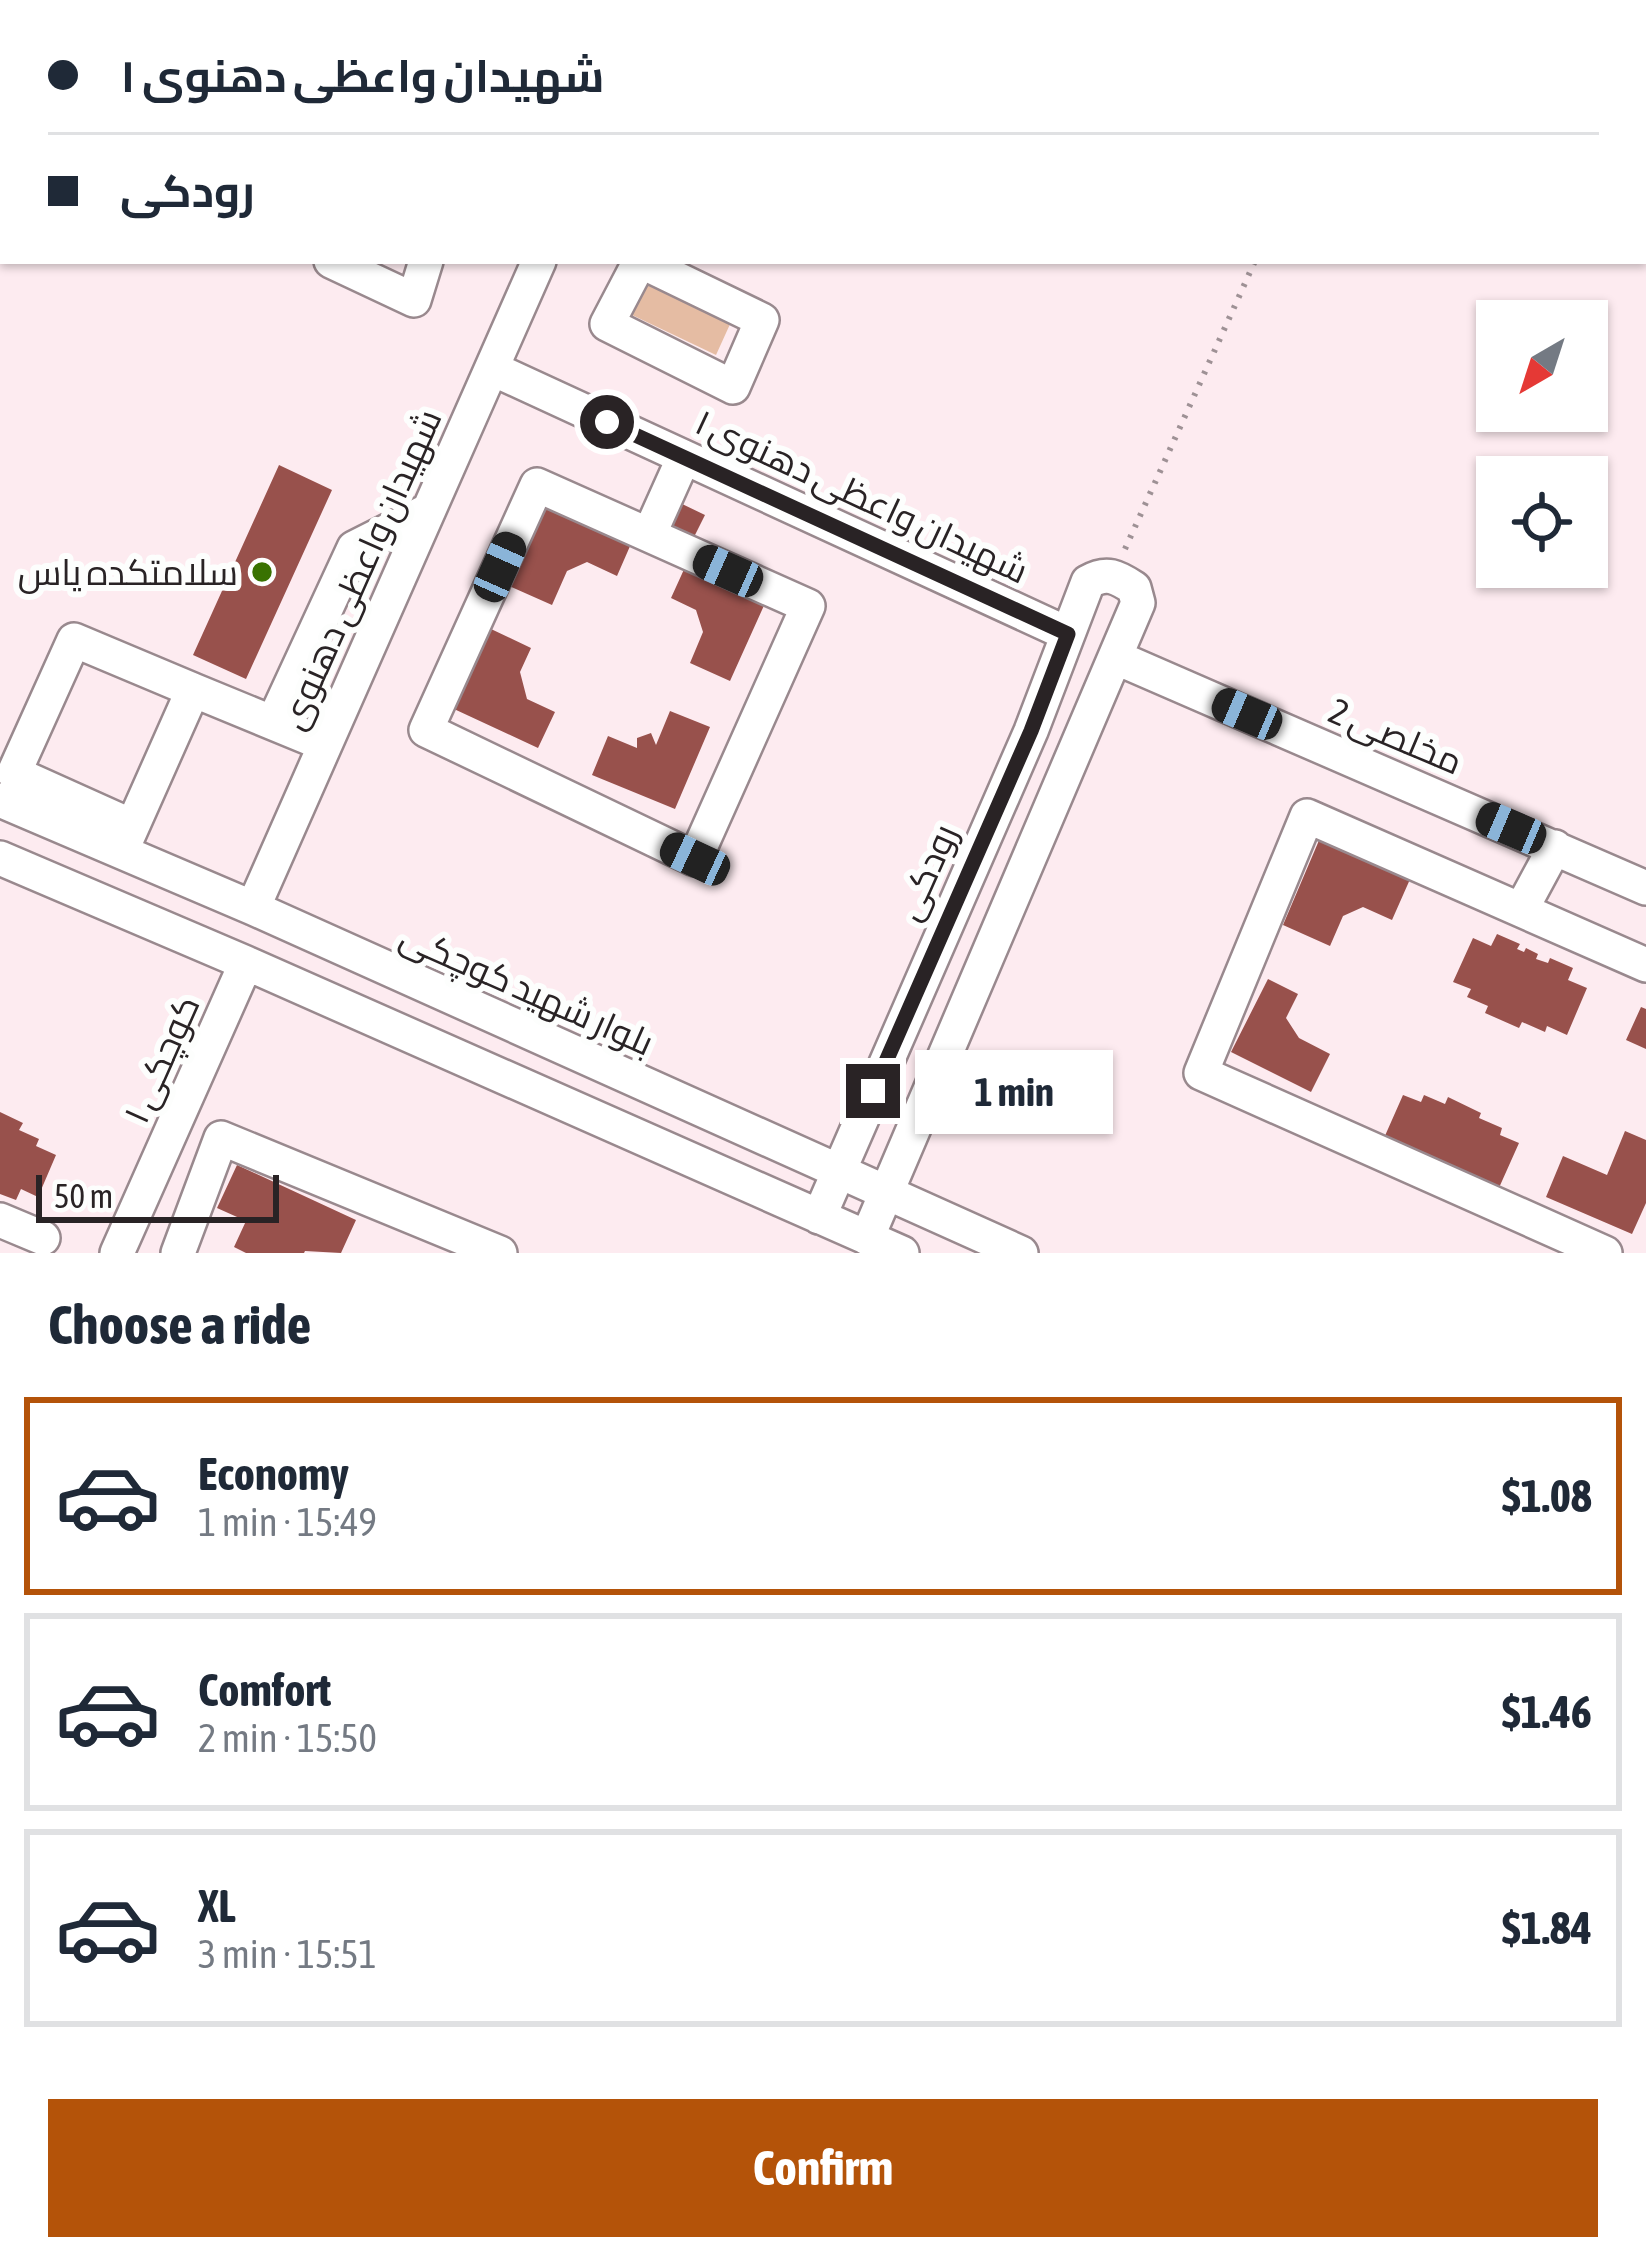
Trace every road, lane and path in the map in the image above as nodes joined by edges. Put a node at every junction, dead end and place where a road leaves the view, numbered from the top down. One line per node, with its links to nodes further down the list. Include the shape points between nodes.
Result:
1 (337, 264): 2 (street, via 414,300)
2 (425, 264)
3 (538, 264): 7 (street, شهیدان واعظی دهنوی)
4 (638, 264): 5 (street, via 607,324 733,387 762,320)
5 (646, 264)
6 (1255, 264): 11 (path)
7 (493, 369): 8 (street, شهیدان واعظی دهنوی ۱); 9 (street, شهیدان واعظی دهنوی)
8 (684, 457): 10 (street); 12 (street, شهیدان واعظی دهنوی ۱)
9 (429, 510): 15 (street, via 354,548); 17 (street, شهیدان واعظی دهنوی)
10 (649, 535): 10 (street, via 808,606 695,859 426,730 537,485)
11 (1114, 574): 12 (street, رودکی, via 1088,582); 13 (street, via 1134,588 1138,603)
12 (1068, 634): 16 (street, رودکی)
13 (1115, 657): 18 (street); 21 (street, مخلصی 2)
14 (194, 689): 15 (street); 20 (street); 20 (street, via 74,640 65,659 14,773)
15 (273, 723): 17 (street)
16 (1031, 731): 18 (street, via 1048,716 1065,718 1077,731); 29 (street, رودکی)
17 (325, 744): 24 (street, شهیدان واعظی دهنوی)
18 (1075, 754): 31 (street)
19 (0, 800): 20 (street, بلوار شهید کوچکی)
20 (126, 839): 24 (street, بلوار شهید کوچکی)
21 (1555, 847): 23 (street, مخلصی 2); 25 (street)
22 (0, 858): 26 (street)
23 (1646, 888)
24 (253, 908): 28 (street, بلوار شهید کوچکی)
25 (1522, 910): 27 (street); 43 (street, via 1307,816 1201,1073)
26 (246, 963): 30 (street); 37 (street, کوچکی ۱)
27 (1646, 964)
28 (759, 1136): 29 (street, بلوار شهید کوچکی); 30 (street, via 778,1163 770,1180)
29 (837, 1172): 31 (street, بلوار شهید کوچکی); 32 (street, رودکی)
30 (744, 1183): 32 (street)
31 (885, 1193): 34 (street, بلوار شهید کوچکی); 36 (street)
32 (819, 1217): 36 (street)
33 (0, 1220): 35 (street)
34 (949, 1221): 41 (street, via 923,1225 915,1240); 42 (street, بلوار شهید کوچکی)
35 (43, 1238)
36 (867, 1238): 40 (street)
37 (117, 1253)
38 (178, 1253): 39 (street, via 221,1138)
39 (500, 1253)
40 (902, 1253)
41 (924, 1253)
42 (1021, 1253)
43 (1605, 1253)

